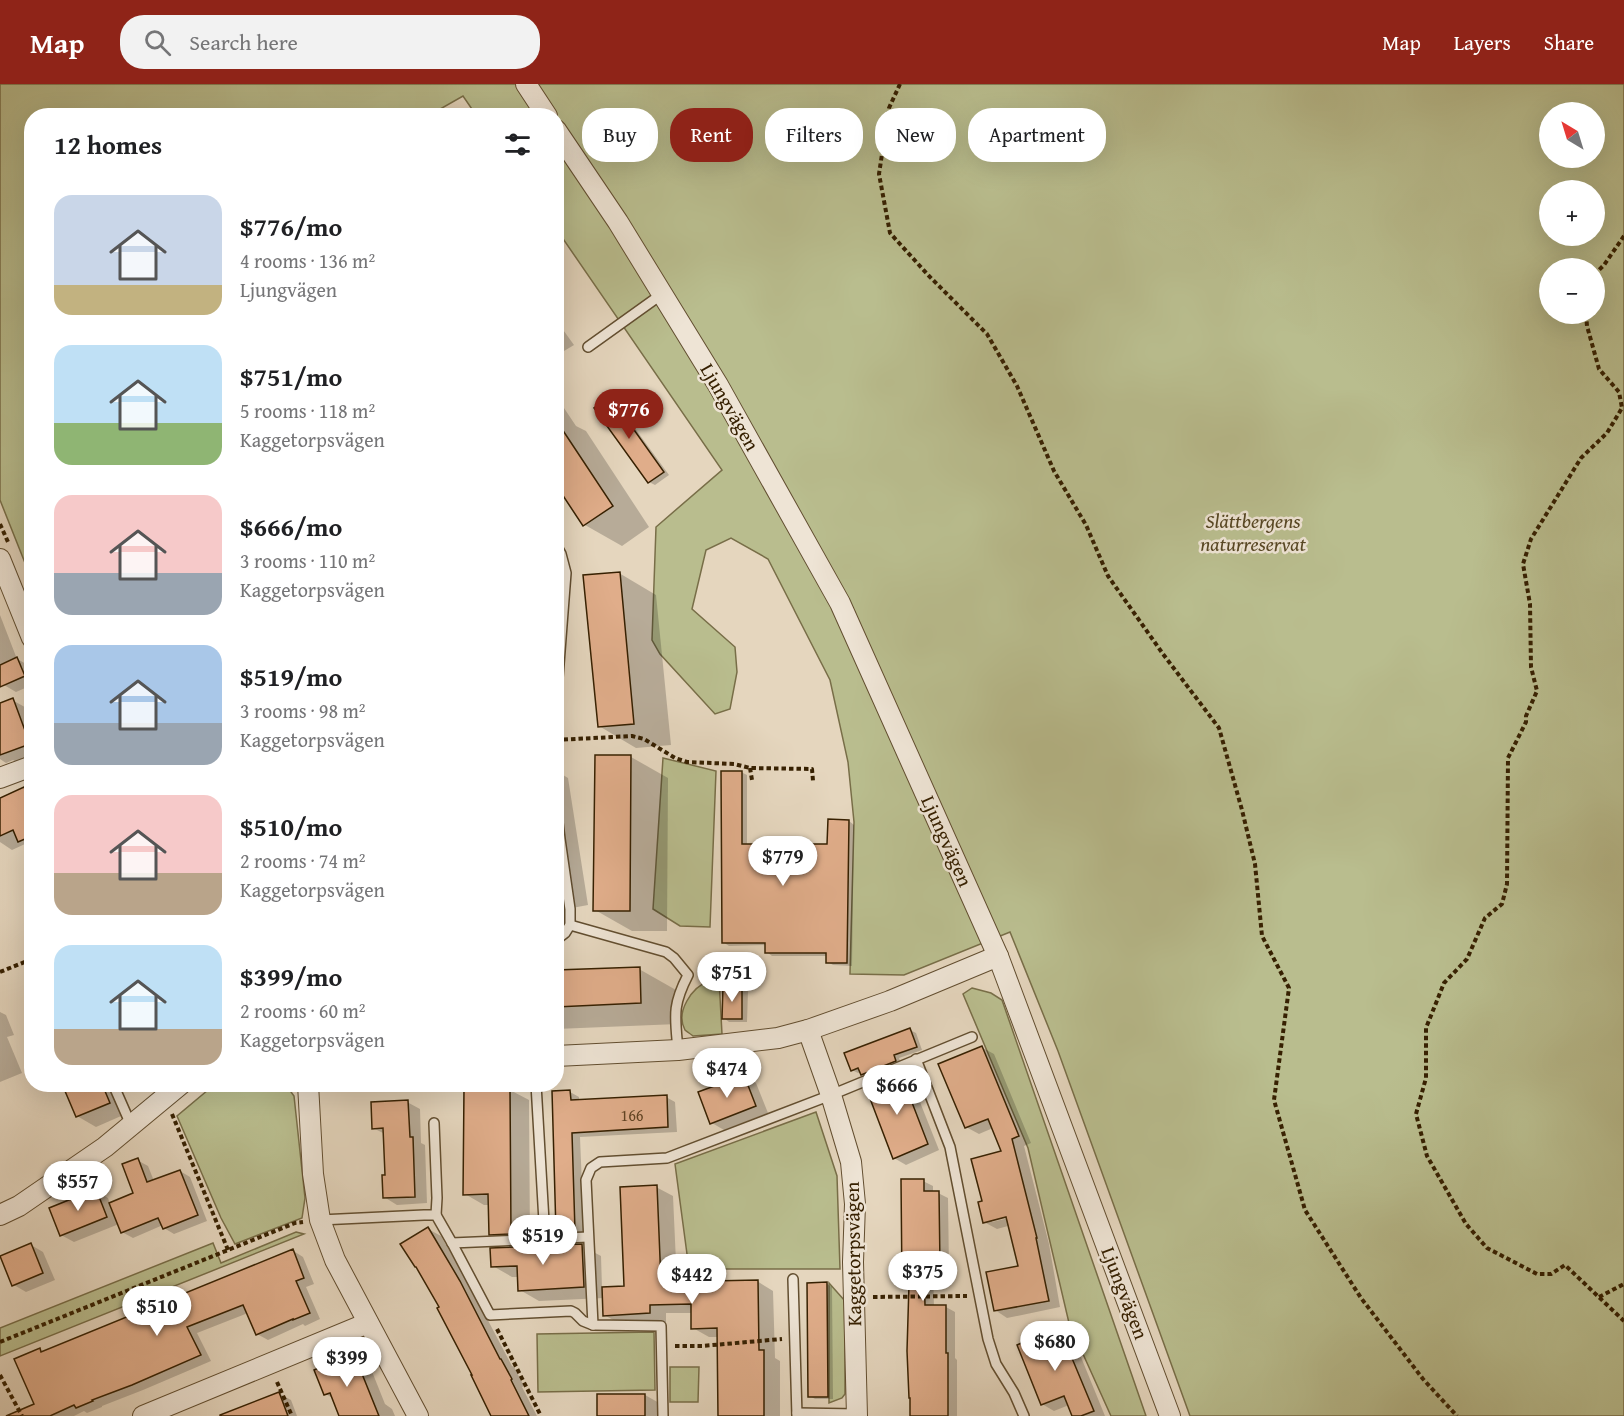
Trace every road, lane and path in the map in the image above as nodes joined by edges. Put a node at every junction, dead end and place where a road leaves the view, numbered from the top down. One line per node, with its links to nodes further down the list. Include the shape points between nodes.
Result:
1 (526, 84): 3 (street)
2 (900, 84): 71 (path, via 889,108 879,174 890,233 987,334 1017,386 1054,471 1086,525 1108,576 1219,728 1255,864 1262,936 1288,988 1274,1101 1305,1210 1361,1298 1423,1379)
3 (542, 108)
4 (564, 142): 7 (street, Ljungvägen)
5 (1624, 236): 6 (path)
6 (1605, 264)
7 (663, 294): 9 (lane); 24 (street, Ljungvägen, via 840,603)
8 (1587, 324): 10 (path, via 1599,369 1619,392)
9 (588, 347)
10 (1623, 409): 51 (path, via 1607,433 1581,458 1531,539 1523,564 1530,604 1531,667 1538,692 1508,758 1507,884 1502,904 1485,918 1467,959 1444,983 1426,1028 1426,1078 1416,1114 1427,1156 1466,1224 1487,1248 1537,1274 1551,1274 1565,1266)
11 (0, 559): 14 (street)
12 (564, 565): 13 (lane)
13 (564, 599)
14 (24, 617)
15 (564, 740): 16 (path, via 632,736 687,762)
16 (750, 768): 19 (path); 20 (path, via 812,769)
17 (24, 769): 18 (street)
18 (0, 778)
19 (752, 780)
20 (813, 781)
21 (564, 867): 22 (lane)
22 (570, 925): 23 (lane); 29 (lane, via 666,952 674,958 688,975 678,993 674,1013)
23 (564, 934)
24 (998, 956): 27 (street); 70 (street, Ljungvägen)
25 (24, 962): 26 (path)
26 (0, 972)
27 (808, 1030): 29 (street, via 778,1038); 36 (street, Kaggetorpsvägen)
28 (972, 1037): 31 (lane)
29 (678, 1050): 30 (street)
30 (564, 1056)
31 (916, 1059): 36 (lane); 49 (lane, via 950,1147)
32 (117, 1092): 39 (lane)
33 (172, 1092): 37 (street)
34 (308, 1092): 42 (street)
35 (536, 1092): 44 (lane)
36 (831, 1095): 43 (lane, via 667,1158 600,1162 591,1168 586,1180); 50 (street, Kaggetorpsvägen, via 850,1162 855,1204)
37 (165, 1098): 39 (street); 46 (path)
38 (434, 1123): 41 (lane)
39 (131, 1125): 40 (street, via 105,1147)
40 (0, 1215)
41 (436, 1215): 42 (lane); 45 (lane)
42 (320, 1220): 46 (path, via 295,1223); 54 (street, via 334,1260)
43 (588, 1237): 44 (lane); 55 (lane)
44 (545, 1239): 45 (lane)
45 (453, 1243): 52 (lane)
46 (228, 1250): 57 (path)
47 (793, 1279): 56 (lane)
48 (1624, 1284): 51 (path)
49 (980, 1296): 50 (path); 69 (lane, via 996,1364)
50 (854, 1297): 62 (street, Kaggetorpsvägen)
51 (1599, 1297): 53 (path)
52 (490, 1315): 55 (lane, via 571,1311); 67 (path)
53 (1624, 1321)
54 (368, 1323): 59 (street); 66 (street)
55 (593, 1325): 58 (lane, via 661,1326)
56 (794, 1339): 58 (path); 61 (lane)
57 (0, 1342)
58 (662, 1347): 68 (lane)
59 (270, 1364): 64 (street); 65 (path)
60 (0, 1375): 63 (path)
61 (797, 1414): 62 (lane)
62 (857, 1415)
63 (22, 1416)
64 (143, 1416)
65 (292, 1416)
66 (418, 1416)
67 (541, 1416)
68 (663, 1416)
69 (1024, 1416)
70 (1170, 1416)
71 (1457, 1416)

